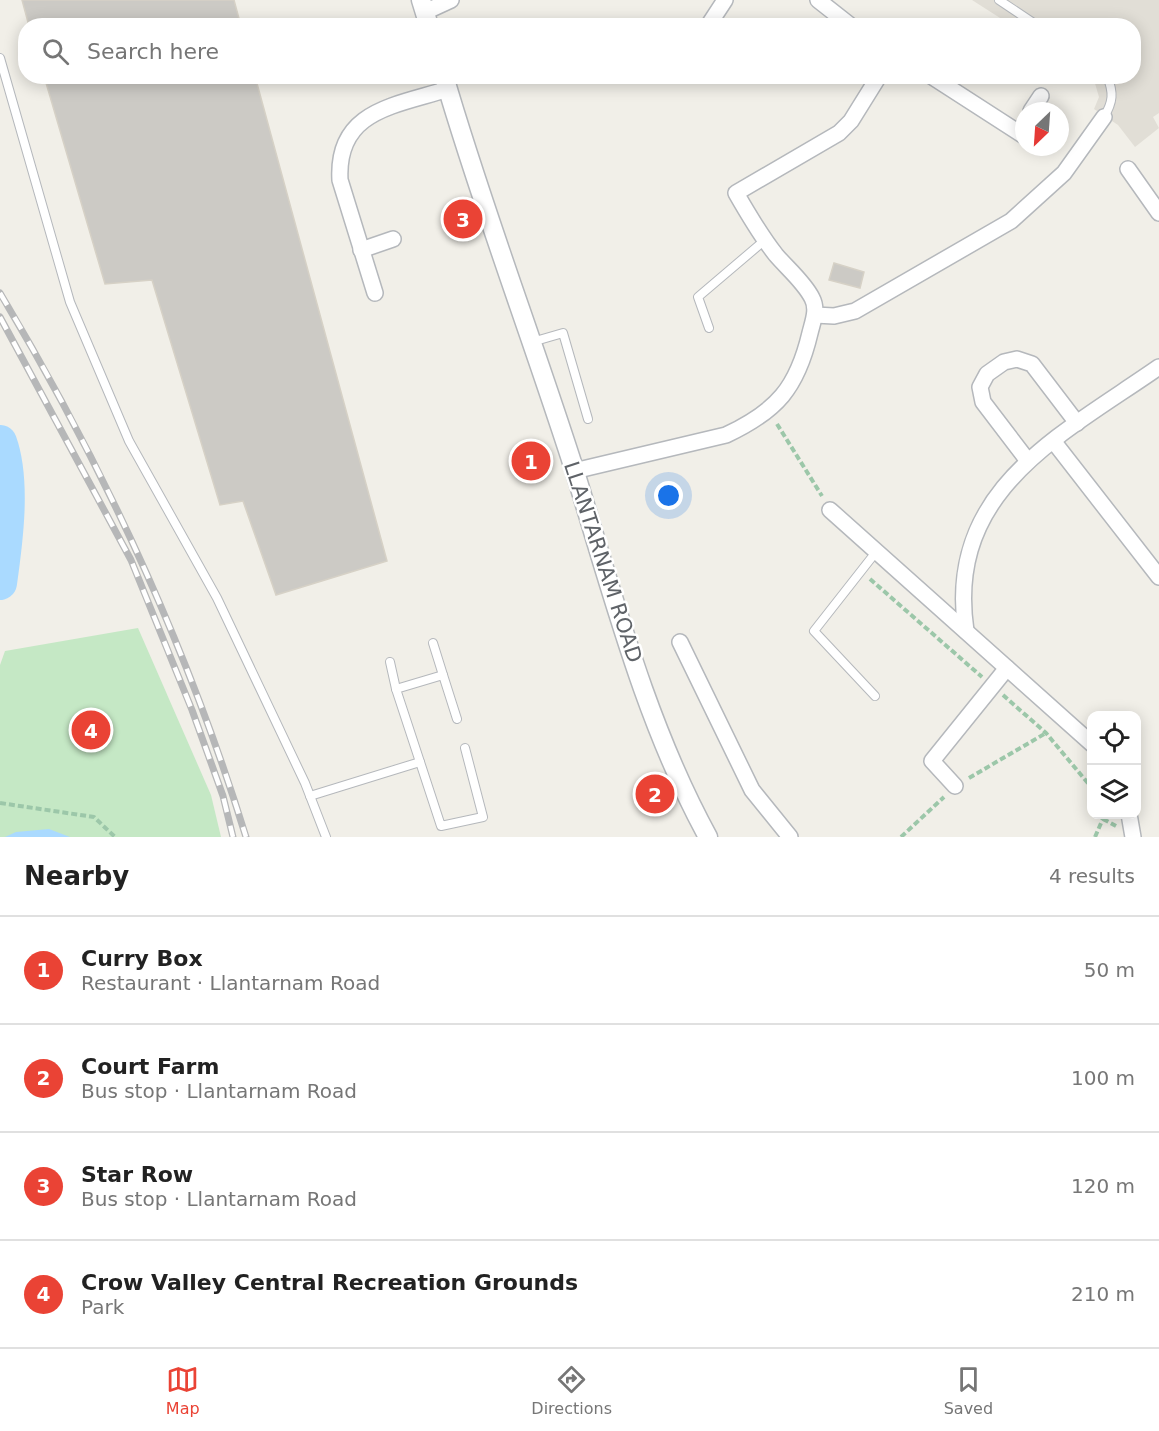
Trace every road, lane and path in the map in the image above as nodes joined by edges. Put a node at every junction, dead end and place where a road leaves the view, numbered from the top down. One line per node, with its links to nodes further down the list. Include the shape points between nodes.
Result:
1 (451, 0): 5 (street)
2 (725, 0): 6 (street)
3 (818, 0): 7 (street)
4 (999, 0): 8 (lane)
5 (425, 13)
6 (713, 18)
7 (841, 18)
8 (1026, 18)
9 (0, 58): 51 (lane, via 70,302 129,441 217,598)
10 (444, 84): 23 (street, via 379,110 359,124 342,144 340,180)
11 (446, 84): 27 (street, LLANTARNAM ROAD)
12 (874, 84): 22 (street, via 839,133 736,193)
13 (944, 84): 18 (street)
14 (1110, 84): 17 (lane, via 1112,105)
15 (1041, 96): 16 (street)
16 (1037, 102)
17 (1104, 117): 25 (street, via 1064,173 1011,221 855,311)
18 (1015, 126)
19 (1128, 169): 20 (street)
20 (1159, 213)
21 (393, 239): 23 (street)
22 (765, 240): 25 (street, via 809,293); 26 (lane, via 698,297)
23 (361, 250): 24 (street)
24 (375, 293)
25 (815, 315): 29 (street, via 797,377)
26 (709, 328)
27 (531, 342): 30 (lane, via 563,333); 34 (street, LLANTARNAM ROAD)
28 (1159, 367): 31 (street)
29 (768, 409): 34 (street, via 726,435); 35 (path)
30 (588, 419)
31 (1077, 423): 32 (street); 33 (street, via 1032,364 1017,359 1004,362 987,374 980,387 983,402)
32 (1054, 442): 33 (street); 37 (street)
33 (1028, 461): 38 (street, via 999,491 973,538 963,586)
34 (574, 471): 57 (street, LLANTARNAM ROAD, via 619,619 685,795)
35 (830, 510): 36 (street)
36 (876, 552): 38 (street); 45 (lane, via 814,631)
37 (1159, 577)
38 (966, 631): 42 (street)
39 (680, 642): 58 (street, via 752,790)
40 (433, 643): 43 (lane)
41 (390, 662): 44 (lane)
42 (1007, 668): 47 (street); 50 (street, via 932,761)
43 (443, 675): 44 (lane); 46 (lane)
44 (396, 689): 49 (lane)
45 (875, 696)
46 (457, 719)
47 (1087, 740)
48 (465, 748): 49 (lane, via 483,817 441,826)
49 (420, 762): 51 (lane)
50 (956, 786)
51 (310, 796): 56 (lane)
52 (0, 803): 55 (path, via 94,817)
53 (1103, 819): 59 (path)
54 (1130, 819): 60 (street)
55 (115, 837)
56 (326, 837)
57 (708, 837)
58 (790, 837)
59 (1095, 837)
60 (1133, 837)

